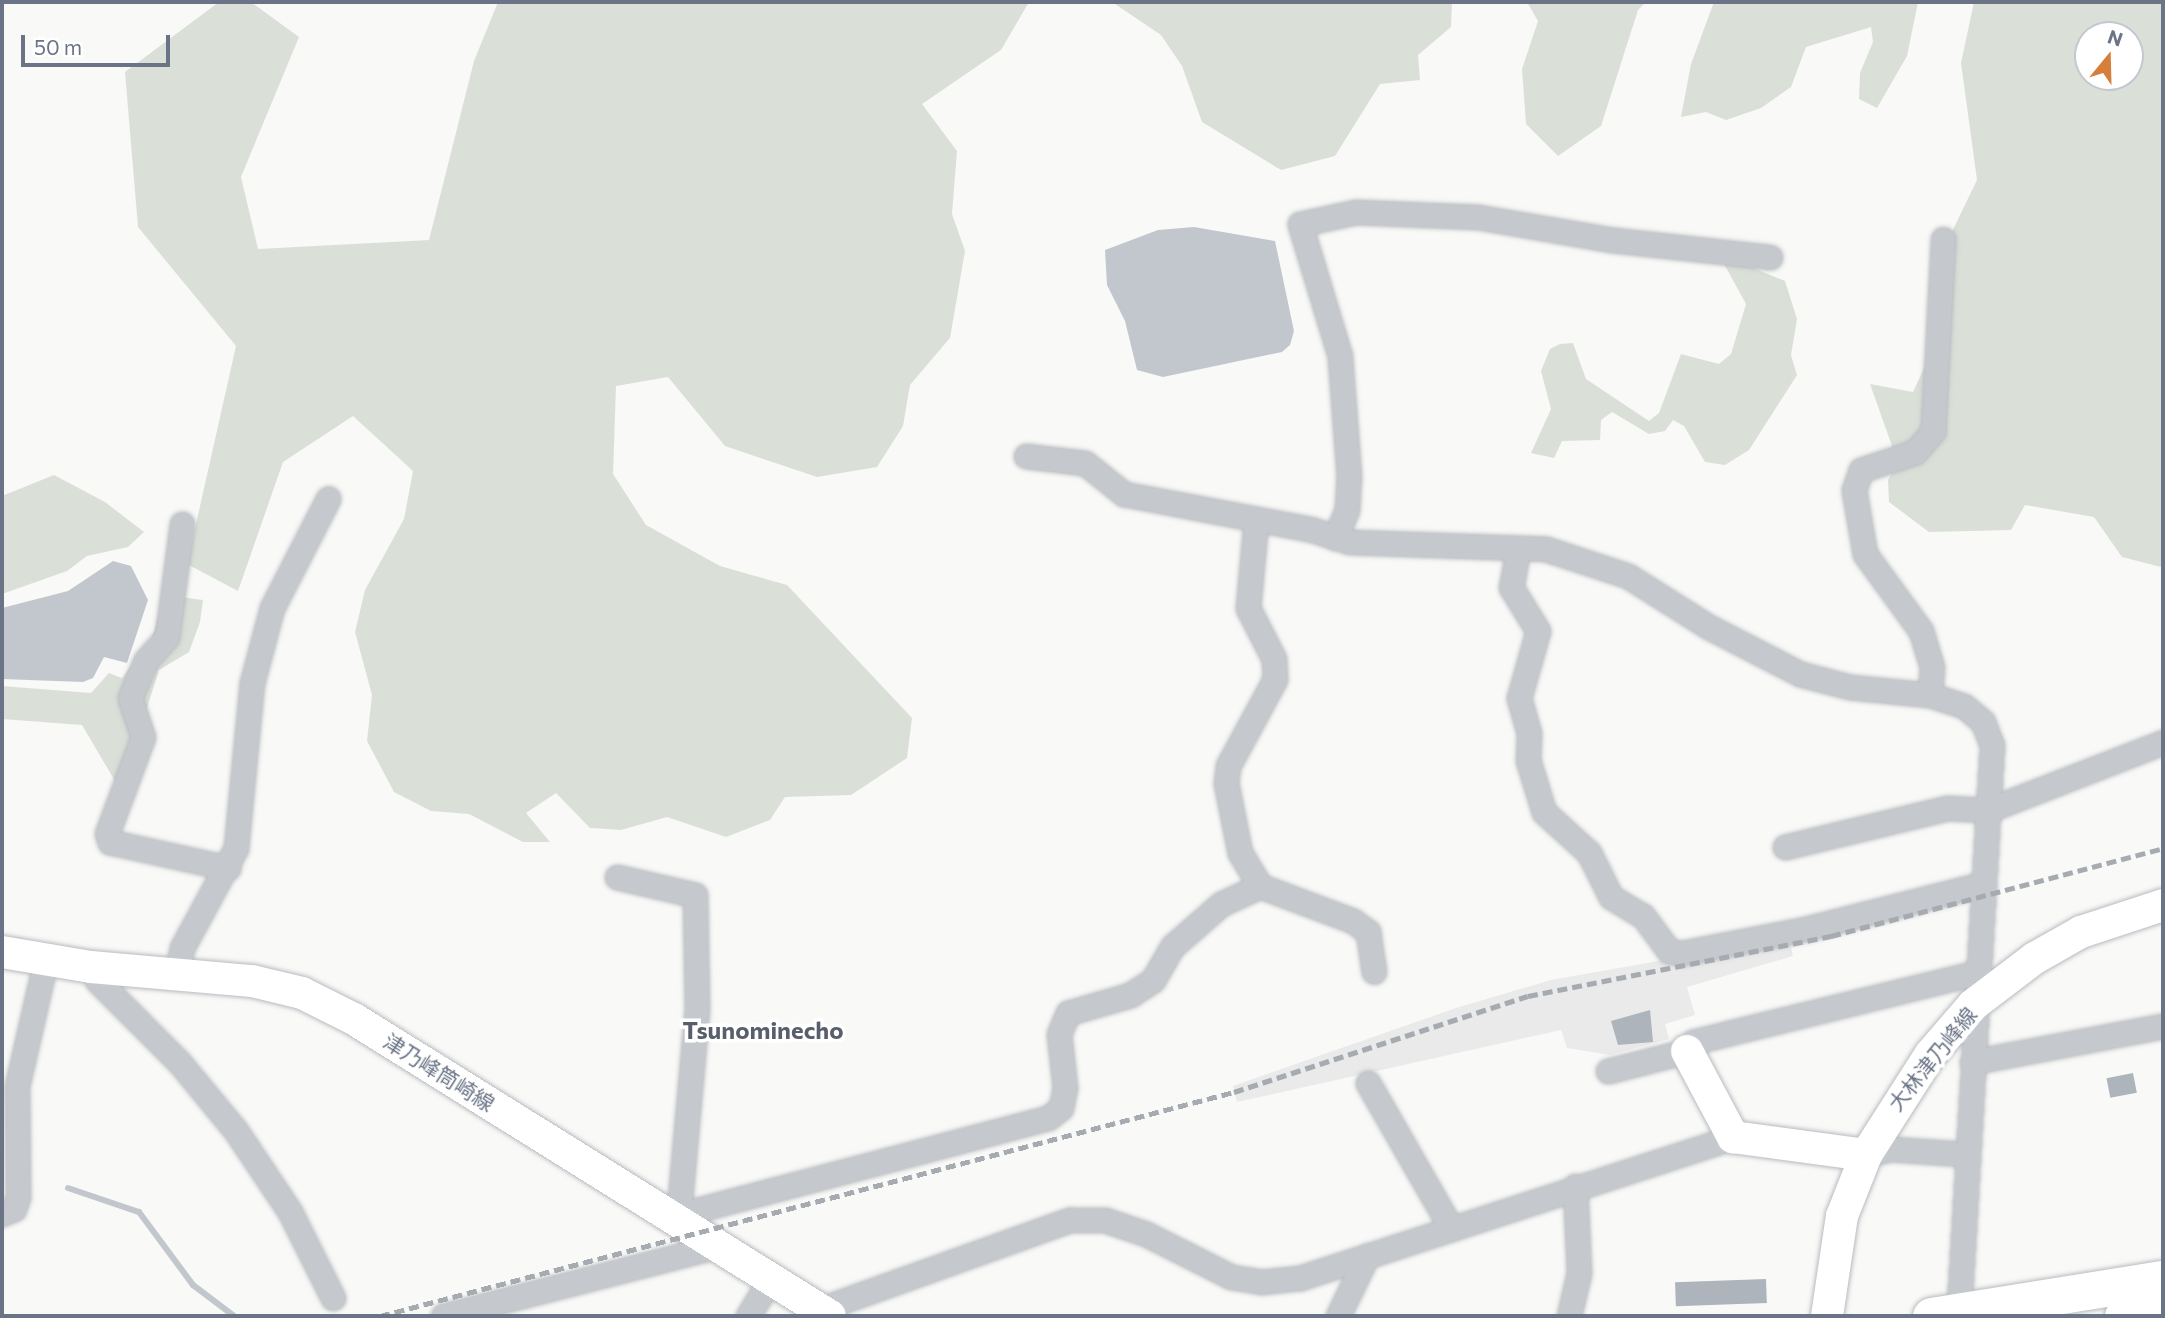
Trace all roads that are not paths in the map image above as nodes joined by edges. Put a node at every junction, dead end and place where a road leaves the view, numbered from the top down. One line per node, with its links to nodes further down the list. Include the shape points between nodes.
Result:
1 (1943, 239): 9 (street, via 1933,431 1915,452 1861,470 1854,490 1865,554 1921,631 1931,667)
2 (1770, 257): 7 (street, via 1613,240 1478,217 1356,212 1300,224 1341,370 1349,477 1347,510)
3 (1026, 456): 5 (street, via 1085,463 1124,494)
4 (328, 499): 13 (street, via 272,608 252,683 236,848)
5 (1256, 520): 7 (street); 16 (street, via 1248,608 1274,659 1275,679 1228,766 1226,783 1240,853)
6 (182, 524): 13 (street, via 167,637 146,660 130,698 143,737 107,834 110,842)
7 (1335, 538): 8 (street)
8 (1518, 548): 9 (street, via 1546,550 1628,576 1709,628 1800,674); 15 (street, via 1511,587 1538,631 1519,698 1529,734 1528,760 1544,812 1589,853 1611,897 1643,916 1668,951 1682,953 1806,929)
9 (1930, 695): 11 (street, via 1964,706 1983,722 1992,745)
10 (2163, 742): 11 (street)
11 (1988, 810): 12 (street, via 1947,808); 15 (street)
12 (1785, 847)
13 (228, 869): 21 (street, via 182,948)
14 (617, 877): 35 (street, via 695,895 697,1009)
15 (1983, 884): 23 (street)
16 (1260, 886): 22 (street, via 1353,921 1368,932); 35 (street, via 1221,904 1173,946 1153,980 1130,995 1068,1013 1059,1034 1065,1088 1060,1108 1048,1118 697,1210)
17 (2163, 905): 24 (main road, 大林津乃峰線, via 2081,932 2035,958)
18 (2, 952): 19 (main road, 津乃峰筒崎線)
19 (46, 959): 20 (main road, 津乃峰筒崎線); 34 (street, via 17,1086 19,1197 14,1209)
20 (91, 967): 21 (main road, 津乃峰筒崎線); 41 (street, via 97,980 179,1062 236,1131 290,1212)
21 (177, 972): 35 (main road, 津乃峰筒崎線, via 302,993 354,1019)
22 (1374, 972)
23 (1976, 973): 24 (street); 26 (street, via 1705,1039)
24 (1973, 1006): 27 (street); 32 (main road, 大林津乃峰線, via 1905,1087)
25 (2163, 1026): 27 (street)
26 (1687, 1051): 28 (street); 30 (main road)
27 (1972, 1062): 31 (street)
28 (1608, 1071)
29 (1368, 1083): 36 (street)
30 (1733, 1137): 32 (main road); 33 (street)
31 (1965, 1154): 32 (street, via 1890,1149); 44 (street)
32 (1866, 1155): 49 (main road, 大林津乃峰線, via 1842,1216)
33 (1575, 1186): 36 (street); 48 (street, via 1579,1273)
34 (2, 1214)
35 (678, 1220): 37 (main road, 津乃峰筒崎線)
36 (1451, 1228): 38 (street)
37 (717, 1246): 40 (main road, 津乃峰筒崎線); 45 (street)
38 (1367, 1256): 43 (street, via 1300,1278 1261,1282 1231,1278 1146,1234 1105,1220 1070,1220); 47 (street)
39 (2163, 1279): 44 (highway)
40 (770, 1280): 43 (main road, 津乃峰筒崎線); 46 (street)
41 (333, 1298)
42 (2163, 1310): 50 (highway)
43 (824, 1313)
44 (1945, 1313)
45 (443, 1316)
46 (748, 1316)
47 (1338, 1316)
48 (1569, 1316)
49 (1827, 1316)
50 (2123, 1316)

